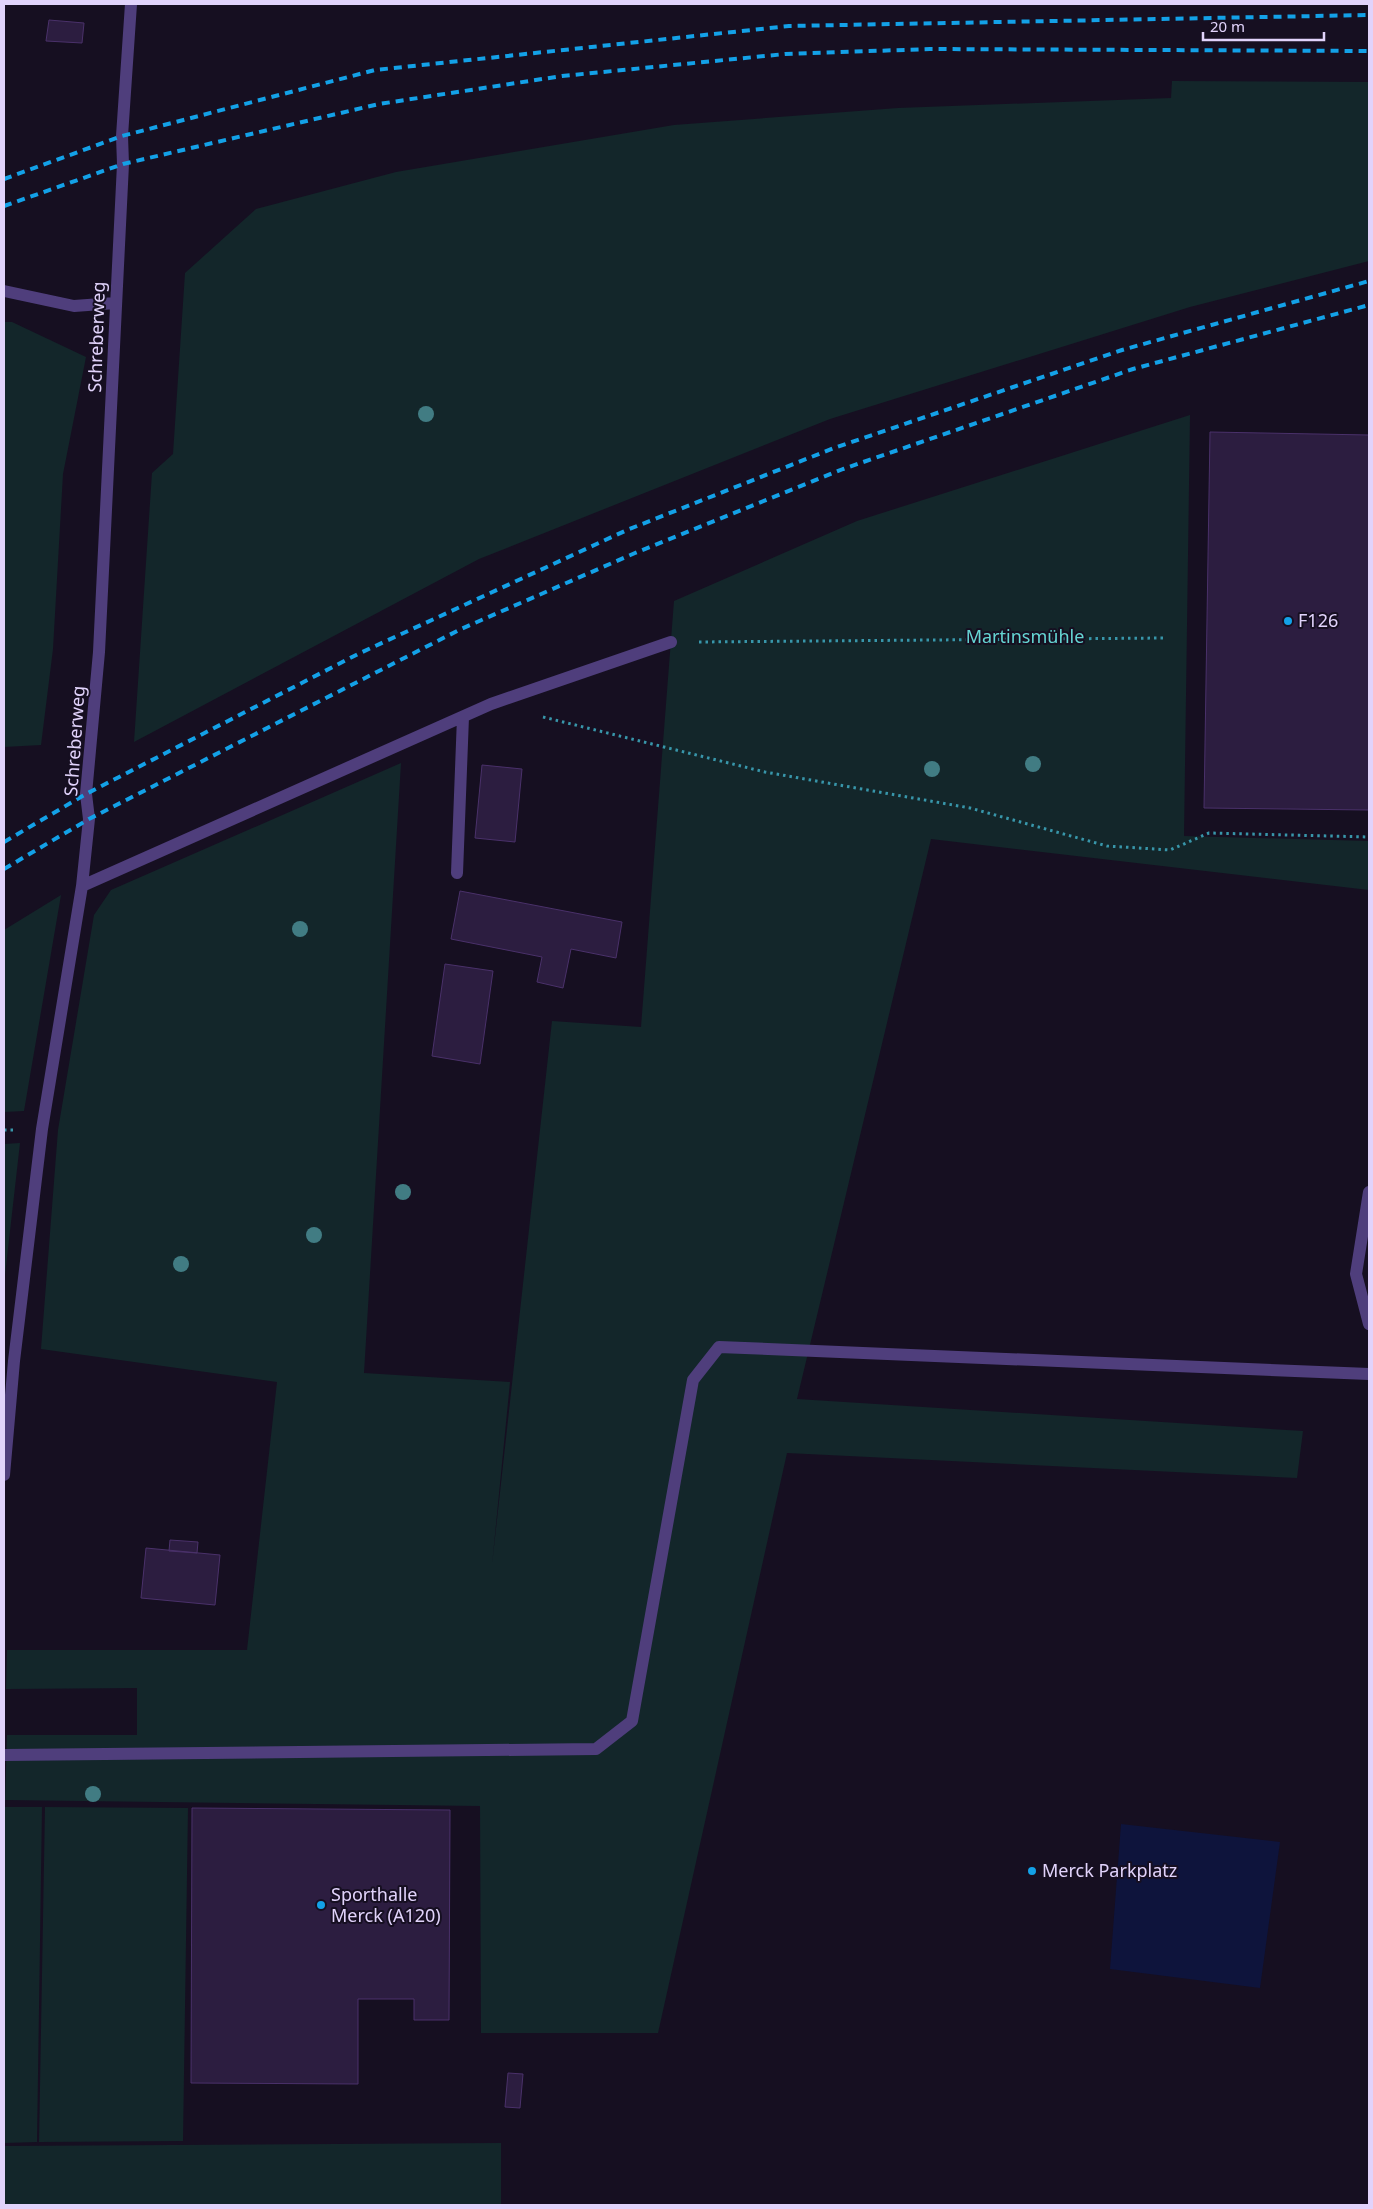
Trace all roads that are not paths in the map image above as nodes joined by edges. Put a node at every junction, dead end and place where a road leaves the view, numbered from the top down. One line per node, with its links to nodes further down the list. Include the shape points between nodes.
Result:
1 (131, 4): 3 (lane, Schreberweg)
2 (4, 291): 3 (lane, via 74,306)
3 (115, 303): 7 (lane, Schreberweg, via 99,642 86,794 89,819)
4 (671, 642): 5 (lane, via 491,704)
5 (463, 717): 6 (lane); 7 (lane)
6 (457, 873)
7 (82, 886): 11 (lane, Schreberweg, via 42,1129 14,1361)
8 (1369, 1192): 9 (lane, via 1356,1274)
9 (1369, 1324)
10 (1369, 1374): 12 (lane, via 719,1347 692,1380 632,1721 596,1749)
11 (4, 1475)
12 (4, 1755)

